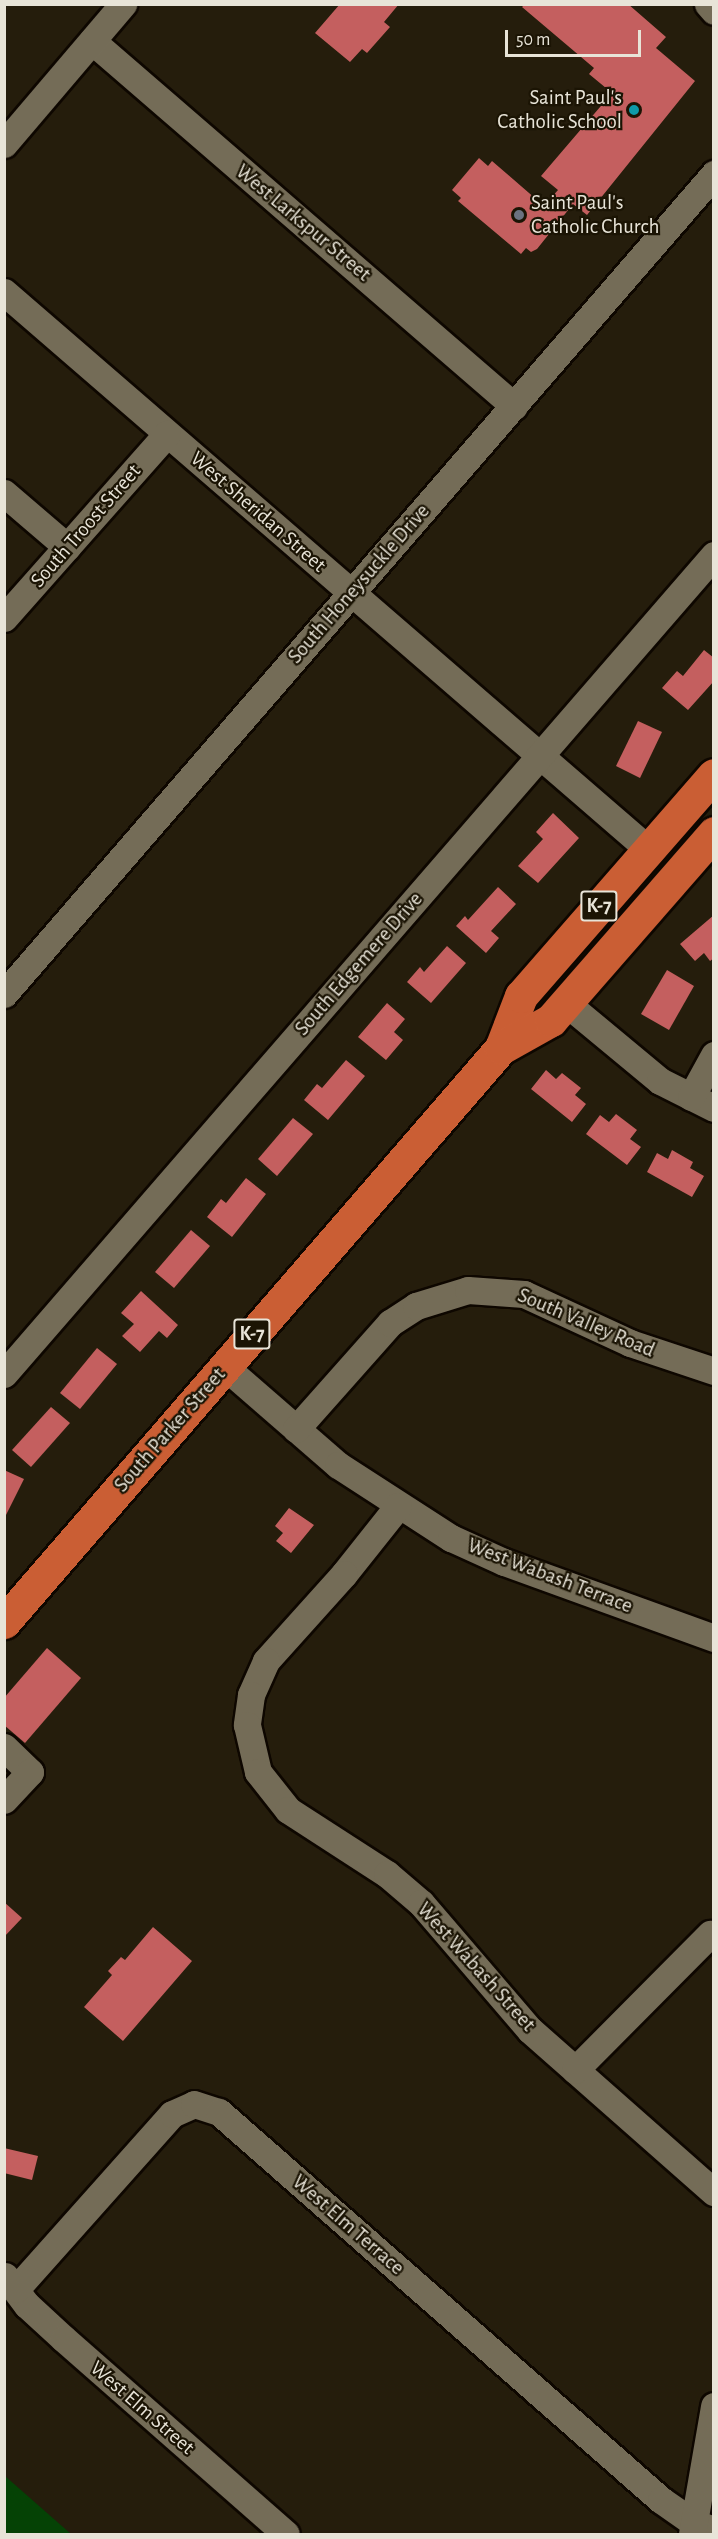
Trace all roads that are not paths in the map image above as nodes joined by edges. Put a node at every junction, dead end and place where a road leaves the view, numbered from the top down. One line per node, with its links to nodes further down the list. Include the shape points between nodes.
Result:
1 (123, 4): 4 (street)
2 (708, 4): 3 (street)
3 (714, 11)
4 (92, 41): 5 (street); 8 (street, West Larkspur Street)
5 (4, 144)
6 (714, 174): 8 (street, South Honeysuckle Drive)
7 (4, 292): 9 (street, West Sheridan Street)
8 (514, 406): 13 (street, South Honeysuckle Drive)
9 (167, 434): 11 (street, South Troost Street); 13 (street, West Sheridan Street)
10 (4, 493): 11 (street)
11 (67, 547): 14 (street, South Troost Street)
12 (714, 555): 15 (street, South Edgemere Drive)
13 (352, 592): 15 (street, West Sheridan Street); 19 (street, South Honeysuckle Drive)
14 (4, 618)
15 (540, 755): 18 (street, West Sheridan Street); 26 (street, South Edgemere Drive)
16 (714, 775): 18 (highway, South Parker Street / K-7)
17 (714, 833): 20 (highway, South Parker Street / K-7)
18 (648, 849): 21 (highway, South Parker Street / K-7, via 521,996)
19 (4, 994)
20 (566, 1003): 21 (highway, South Parker Street / K-7, via 551,1020); 23 (street, via 628,1057)
21 (501, 1048): 24 (highway, South Parker Street / K-7)
22 (714, 1055): 23 (street)
23 (702, 1102)
24 (224, 1366): 27 (street, West Wabash Terrace); 29 (highway, South Parker Street / K-7)
25 (714, 1371): 27 (street, South Valley Road, via 630,1343 524,1294 468,1290 416,1306 390,1323)
26 (4, 1374)
27 (296, 1429): 28 (street, West Wabash Terrace, via 338,1465)
28 (398, 1506): 30 (street, West Wabash Terrace, via 451,1538 504,1562); 34 (street, West Wabash Street, via 266,1661 251,1695 247,1725 252,1754 258,1772 288,1810 387,1874 421,1903 513,2011)
29 (4, 1622)
30 (714, 1638)
31 (4, 1747): 32 (street, via 30,1772)
32 (4, 1800)
33 (710, 1935): 34 (street)
34 (575, 2070): 35 (street, West Wabash Street)
35 (714, 2192)
36 (10, 2282): 38 (street, West Elm Terrace, via 172,2114 194,2104 219,2112 661,2500); 39 (street, West Elm Street, via 63,2339)
37 (714, 2406): 38 (street)
38 (700, 2529)
39 (286, 2535)

